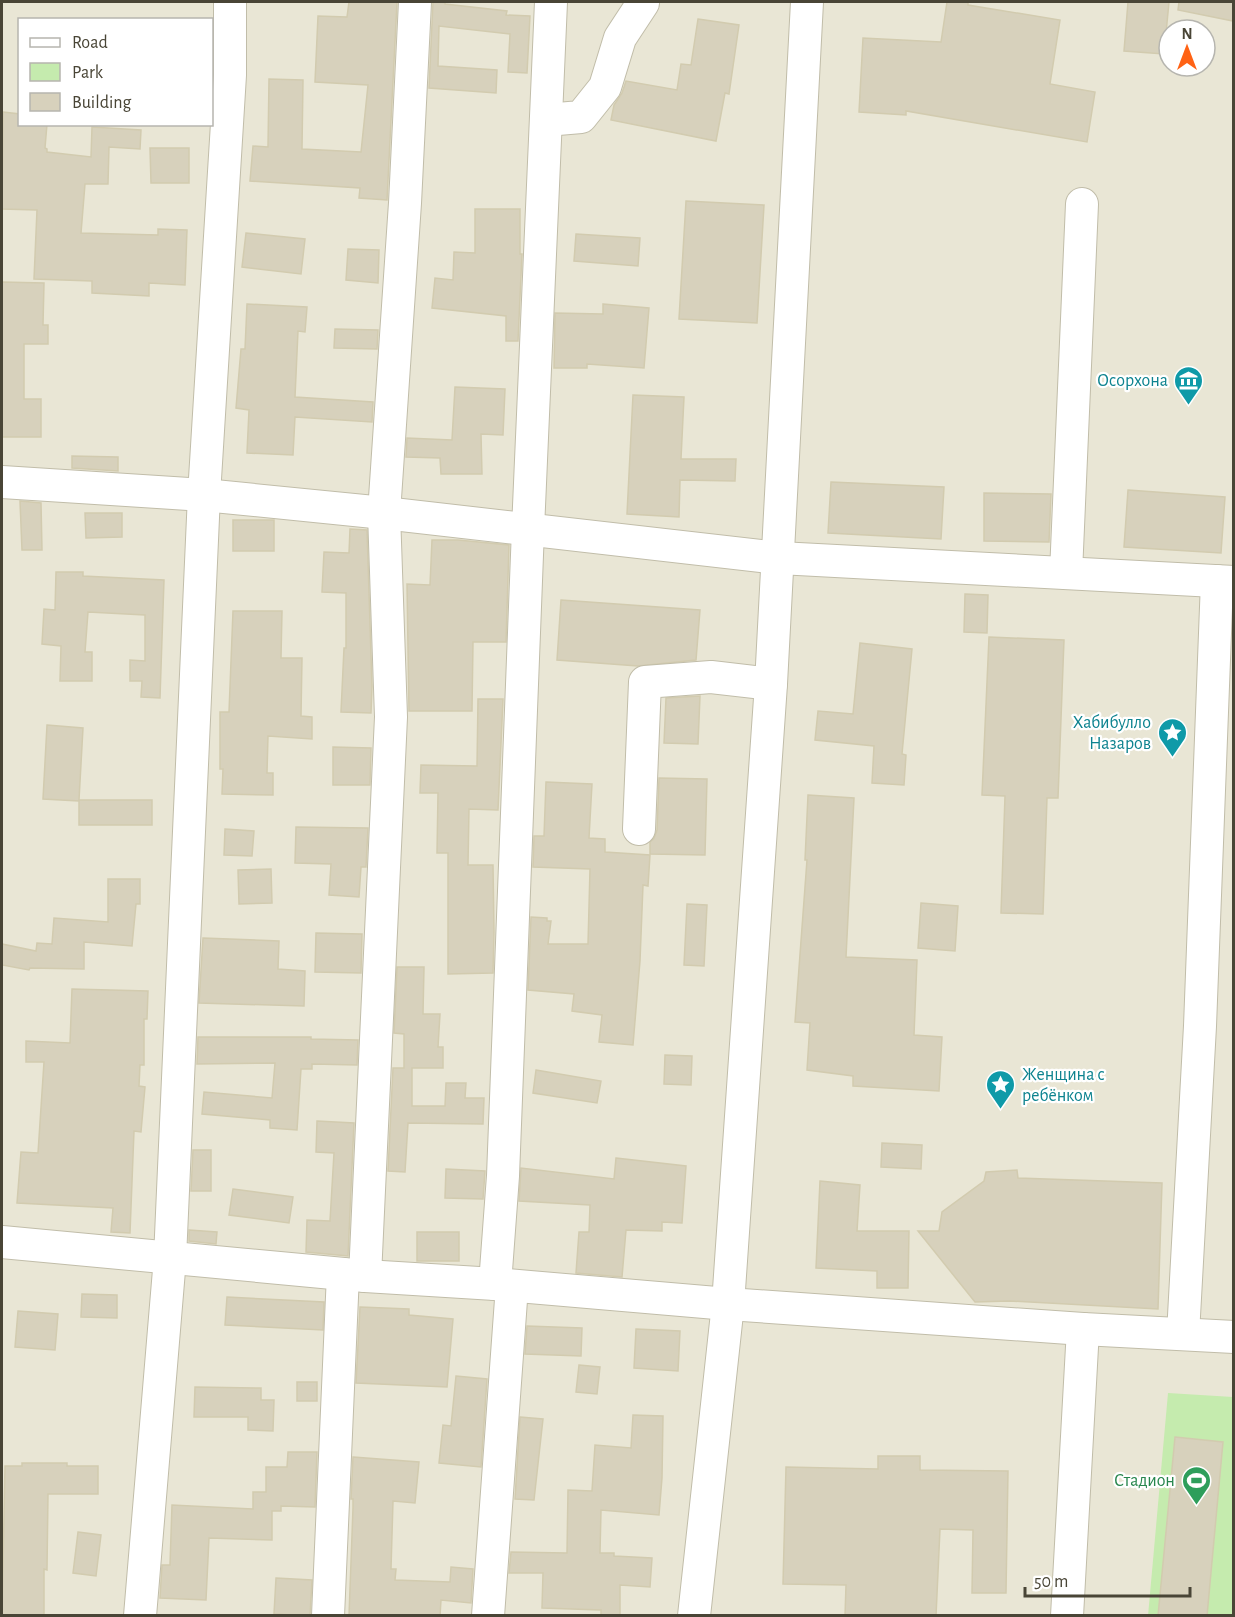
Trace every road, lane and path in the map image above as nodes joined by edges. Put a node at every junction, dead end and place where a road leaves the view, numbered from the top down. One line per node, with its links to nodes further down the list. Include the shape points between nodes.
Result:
1 (230, 2): 9 (street, via 230,75)
2 (415, 2): 10 (street)
3 (551, 2): 6 (street)
4 (807, 2): 12 (street)
5 (643, 3): 6 (street, via 620,38 605,87 581,117)
6 (546, 120): 11 (street)
7 (1082, 204): 13 (street)
8 (2, 482): 9 (street)
9 (204, 495): 10 (street); 18 (street)
10 (384, 513): 11 (street); 19 (street, via 391,717)
11 (528, 529): 12 (street); 20 (street, via 503,1176)
12 (778, 558): 13 (street); 15 (street)
13 (1066, 573): 14 (street)
14 (1225, 581): 23 (street)
15 (771, 684): 16 (street, via 711,677 645,682); 21 (street)
16 (639, 829)
17 (2, 1242): 18 (street)
18 (170, 1258): 19 (street); 25 (street)
19 (354, 1275): 20 (street); 26 (street)
20 (503, 1285): 21 (street); 27 (street)
21 (728, 1304): 22 (street); 28 (street)
22 (1083, 1329): 23 (street); 29 (street)
23 (1182, 1334): 24 (street)
24 (1233, 1337)
25 (140, 1616)
26 (328, 1616)
27 (488, 1616)
28 (694, 1616)
29 (1067, 1616)

